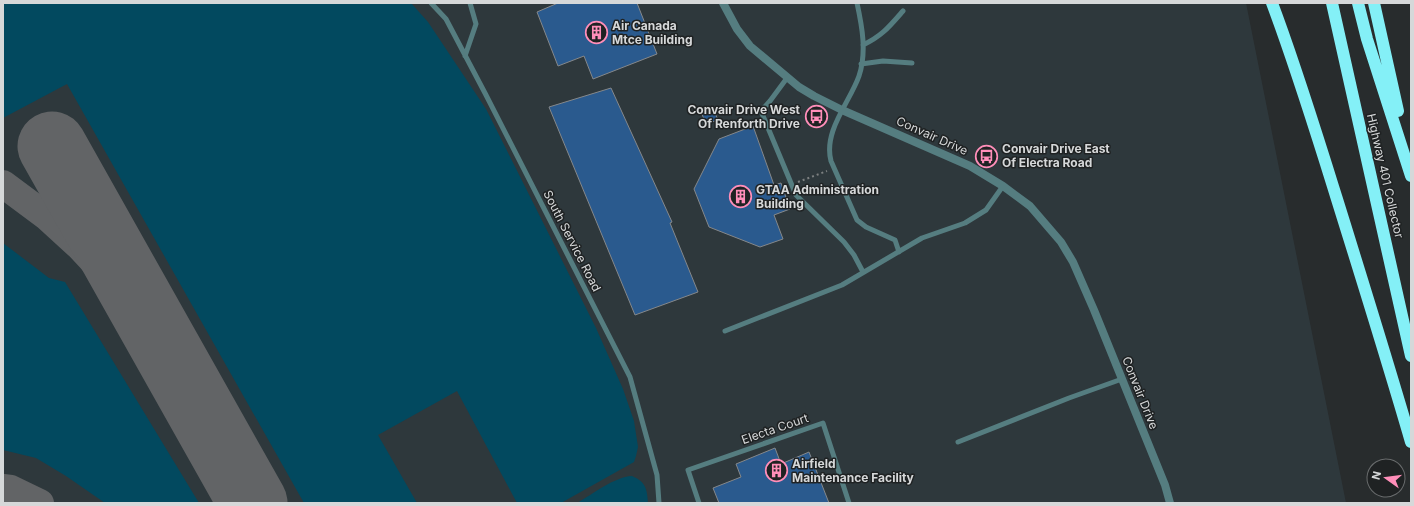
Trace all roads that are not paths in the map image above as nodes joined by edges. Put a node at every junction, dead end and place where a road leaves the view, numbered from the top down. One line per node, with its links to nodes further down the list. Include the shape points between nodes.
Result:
1 (431, 3): 11 (lane, South Service Road, via 446,19)
2 (470, 3): 11 (lane, via 476,24)
3 (723, 3): 14 (street, Convair Drive, via 750,46)
4 (857, 3): 10 (lane)
5 (1272, 3): 24 (highway, via 1344,220)
6 (1332, 3): 21 (highway, Highway 401 Collector)
7 (1358, 3): 16 (highway)
8 (1374, 3): 16 (highway)
9 (903, 11): 10 (lane, via 883,34)
10 (863, 45): 13 (lane)
11 (465, 56): 25 (lane, South Service Road, via 630,377 657,475)
12 (912, 63): 13 (lane, via 883,61)
13 (861, 64): 15 (lane, via 859,75)
14 (787, 78): 15 (street, Convair Drive); 19 (lane, via 761,111 796,195 844,242)
15 (842, 110): 17 (street, Convair Drive, via 970,166); 18 (lane, via 829,143 831,161 856,220 896,240)
16 (1411, 176)
17 (1003, 186): 18 (lane, via 986,210 965,223 923,238); 22 (street, Convair Drive, via 1030,206 1061,242 1076,269)
18 (899, 252): 19 (lane)
19 (863, 272): 20 (lane, via 842,285)
20 (725, 331)
21 (1411, 356)
22 (1122, 379): 23 (lane); 28 (street, Convair Drive, via 1165,484)
23 (958, 442)
24 (1411, 442)
25 (659, 503)
26 (699, 503): 27 (lane, Electa Court, via 688,470 823,423)
27 (849, 503)
28 (1170, 503)

